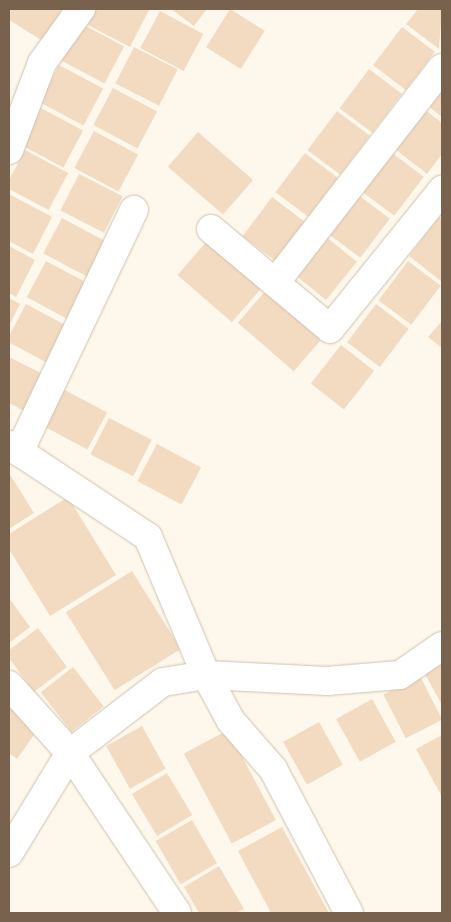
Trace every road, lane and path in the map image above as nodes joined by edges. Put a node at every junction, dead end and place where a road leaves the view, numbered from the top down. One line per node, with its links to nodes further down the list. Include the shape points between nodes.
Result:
1 (81, 9): 3 (street, via 42,63)
2 (442, 68): 7 (street)
3 (9, 150)
4 (442, 190): 7 (street, via 330,329)
5 (134, 210): 8 (street)
6 (211, 229): 7 (street)
7 (275, 282)
8 (14, 449): 10 (street, via 148,537)
9 (442, 646): 10 (street, via 400,675 326,681)
10 (206, 674): 12 (street, via 163,682); 15 (street, via 231,721 273,769)
11 (9, 685): 12 (street)
12 (70, 753): 13 (street); 14 (street)
13 (9, 853)
14 (177, 913)
15 (349, 913)

